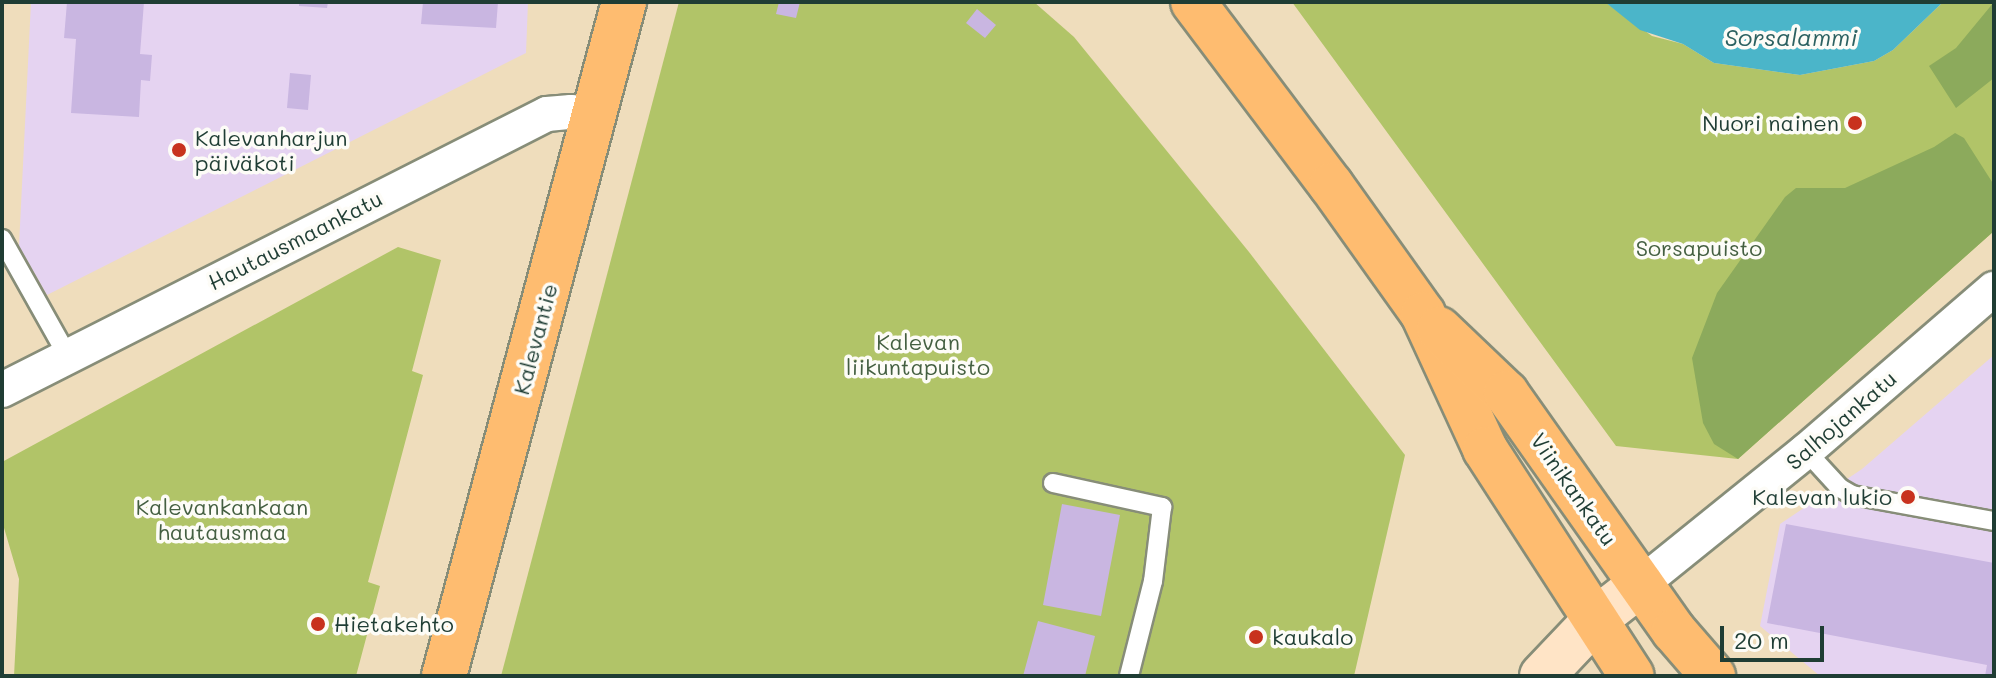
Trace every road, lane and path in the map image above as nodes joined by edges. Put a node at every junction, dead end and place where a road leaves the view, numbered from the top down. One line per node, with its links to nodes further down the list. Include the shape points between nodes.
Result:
1 (624, 2): 3 (main road, Kalevantie)
2 (1193, 2): 6 (main road, Viinikankatu)
3 (593, 116): 7 (street, Hautausmaankatu, via 547,114); 14 (main road, Kalevantie)
4 (2, 239): 7 (lane)
5 (1994, 289): 9 (street, Salhojankatu)
6 (1423, 314): 12 (main road, Viinikankatu, via 1506,393); 13 (main road, Viinikankatu, via 1485,449)
7 (67, 355): 8 (street, Hautausmaankatu)
8 (2, 390)
9 (1806, 451): 11 (lane, via 1852,495); 12 (street, Salhojankatu)
10 (1053, 483): 15 (lane, via 1162,507 1153,581)
11 (1994, 521)
12 (1641, 584): 13 (street, Salhojankatu); 18 (main road, Viinikankatu)
13 (1596, 619): 16 (street, Salhojankatu); 17 (main road, Viinikankatu)
14 (444, 676)
15 (1129, 676)
16 (1542, 676)
17 (1632, 676)
18 (1713, 676)

